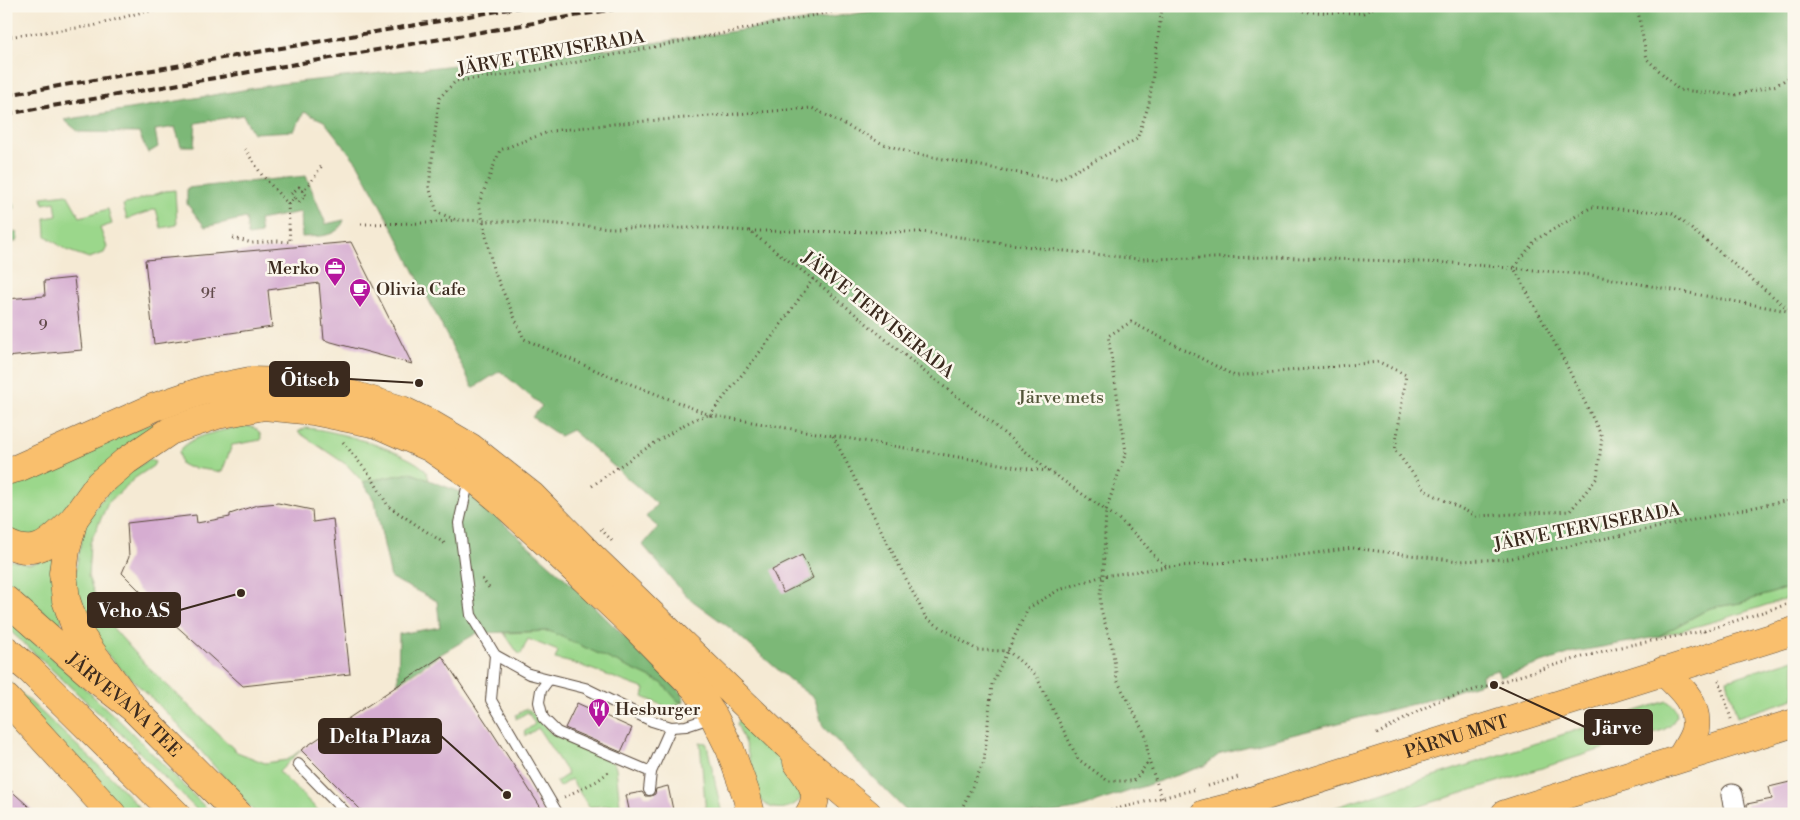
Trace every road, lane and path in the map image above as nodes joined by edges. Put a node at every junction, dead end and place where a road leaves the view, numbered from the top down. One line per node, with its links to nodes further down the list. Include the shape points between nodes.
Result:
1 (196, 6): 7 (path, via 142,12 93,26)
2 (861, 6): 14 (path, JÄRVE TERVISERADA, via 522,73 456,81 439,98 429,187 437,212)
3 (1164, 6): 15 (path, via 1149,104 1137,139 1057,180 911,153 881,143 812,108 551,131 500,150 479,203)
4 (1289, 6): 5 (path, via 1306,12 1363,13)
5 (1377, 6)
6 (1637, 6): 8 (path, via 1646,59 1678,90 1735,95 1777,85)
7 (6, 36)
8 (1794, 74)
9 (245, 149): 13 (path, via 262,175)
10 (323, 164): 11 (path)
11 (302, 191): 12 (path, via 299,187 291,194); 12 (path, via 306,195 298,202)
12 (295, 198): 13 (path)
13 (288, 204): 18 (path, via 290,242 252,243)
14 (456, 220): 15 (path); 16 (path)
15 (483, 220): 17 (path, via 612,228); 22 (path, via 493,269 524,339)
16 (361, 224)
17 (749, 231): 19 (path, via 923,232 1139,260 1273,257 1452,262); 20 (path, JÄRVE TERVISERADA)
18 (233, 238)
19 (1514, 268): 21 (path, via 1591,275); 21 (path, via 1535,240 1592,207 1672,213); 30 (path, via 1602,437 1597,478 1570,512 1476,516 1426,491 1395,450 1406,375 1379,362 1235,376 1131,322 1108,336 1126,452)
20 (813, 279): 22 (path); 25 (path, JÄRVE TERVISERADA)
21 (1794, 313)
22 (710, 415): 23 (path); 28 (path, via 678,429)
23 (833, 436): 25 (path); 43 (path, via 926,618 977,650)
24 (341, 440): 33 (path, via 372,478 388,506)
25 (1049, 471): 30 (path, JÄRVE TERVISERADA)
26 (10, 472): 55 (main road, via 155,407 205,390 250,382 290,382 340,391 402,410 470,447 532,496)
27 (470, 476): 31 (main road, via 431,448 377,424 313,411 264,406 217,415 170,431 126,461 100,484); 33 (lane, via 459,523); 50 (main road, via 500,500 633,625 696,689)
28 (592, 486)
29 (1794, 499): 34 (path, JÄRVE TERVISERADA, via 1507,559 1459,561 1353,548)
30 (1106, 510): 34 (path, JÄRVE TERVISERADA); 35 (path)
31 (74, 519): 32 (main road, via 51,541 36,550 19,550); 49 (main road, via 63,573 66,600 76,629)
32 (6, 543)
33 (463, 557): 36 (path); 44 (lane, via 471,615)
34 (1168, 567): 35 (path)
35 (1103, 576): 43 (path, via 1059,590 1028,608); 57 (path, via 1101,610 1112,646 1116,680 1145,734)
36 (489, 588)
37 (6, 600): 49 (main road, JÄRVEVANA TEE)
38 (1794, 602): 39 (path)
39 (1704, 631): 41 (path); 54 (path, via 1615,648 1435,702)
40 (1794, 631): 45 (main road, PÄRNU MNT)
41 (1706, 638)
42 (6, 650): 67 (main road)
43 (1008, 651): 57 (path, via 1036,674 1078,759 1108,781 1134,781); 73 (path, via 992,684 984,762)
44 (495, 655): 46 (lane, via 529,674); 64 (lane, via 491,700)
45 (1663, 671): 56 (main road, via 1684,690 1694,707 1695,731); 75 (main road, PÄRNU MNT)
46 (549, 679): 53 (lane, via 585,688); 60 (lane, via 541,690 539,702 543,718 557,732)
47 (1719, 680): 51 (path)
48 (6, 698): 66 (main road)
49 (133, 708): 68 (main road, JÄRVEVANA TEE)
50 (714, 717): 53 (lane); 65 (main road, via 730,749)
51 (1732, 722)
52 (1794, 723): 56 (main road)
53 (671, 727): 60 (lane)
54 (1375, 735)
55 (787, 745): 71 (main road, via 814,788 816,798); 72 (main road)
56 (1681, 758): 76 (main road)
57 (1149, 761): 63 (path)
58 (298, 764): 69 (lane)
59 (614, 767): 64 (path, via 597,781)
60 (651, 772): 62 (lane)
61 (1243, 776): 63 (path)
62 (649, 790)
63 (1162, 798): 74 (path)
64 (551, 803): 70 (lane)
65 (750, 809)
66 (112, 814)
67 (176, 814)
68 (238, 814)
69 (346, 814)
70 (558, 814)
71 (809, 814)
72 (868, 814)
73 (959, 814)
74 (1096, 814)
75 (1204, 814)
76 (1505, 814)

